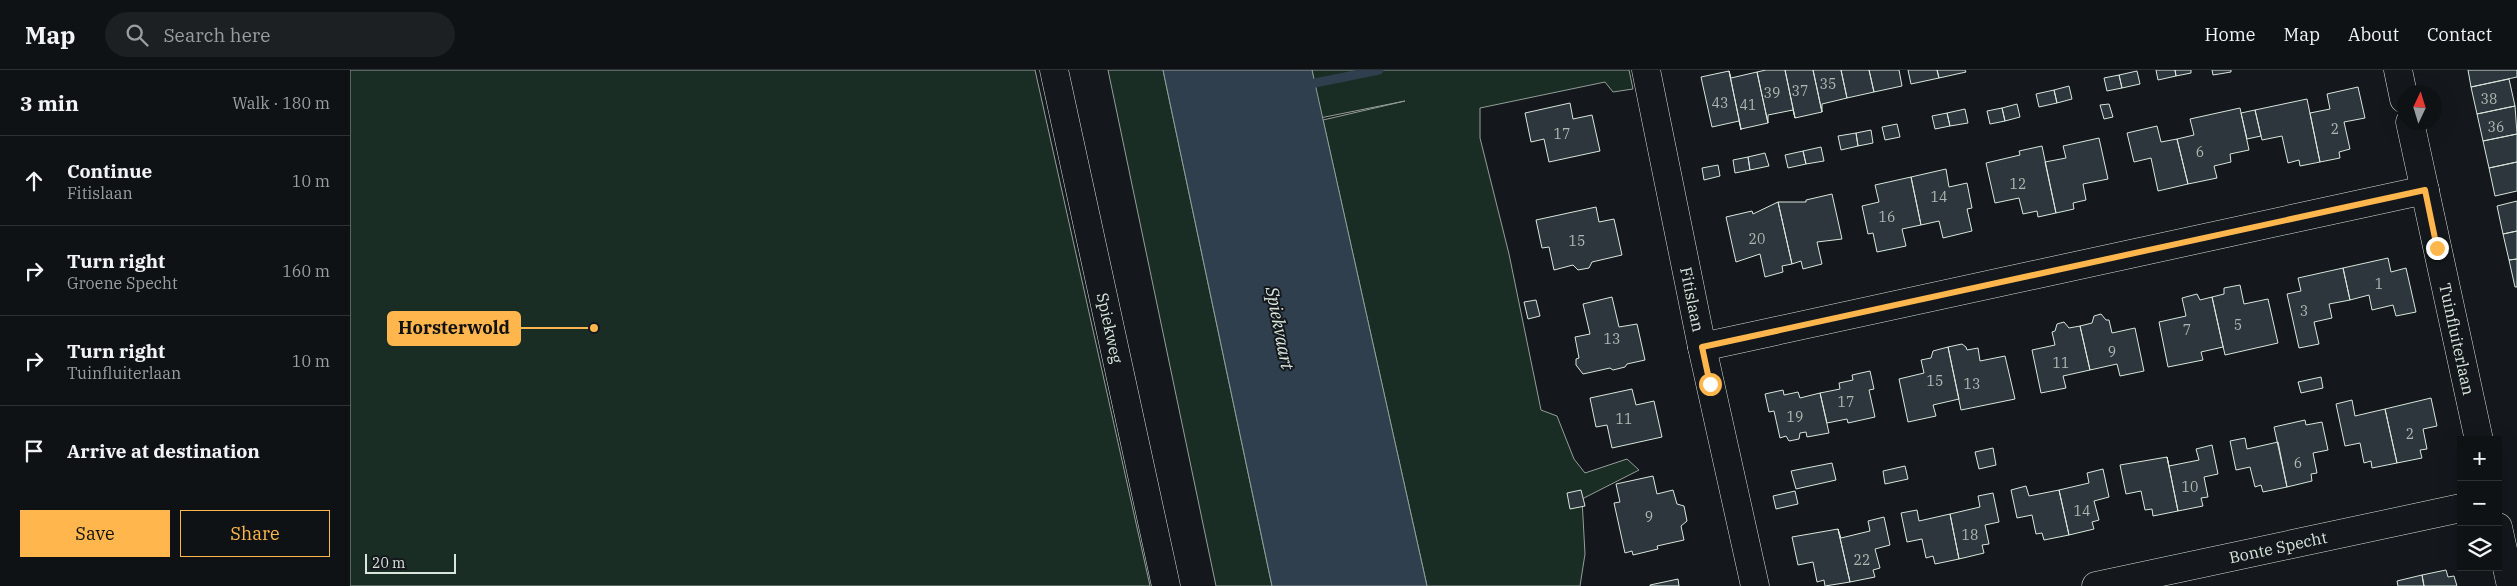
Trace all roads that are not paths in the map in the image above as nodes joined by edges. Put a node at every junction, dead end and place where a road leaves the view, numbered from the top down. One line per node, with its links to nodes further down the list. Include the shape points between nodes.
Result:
1 (1054, 70): 11 (street, Spiekweg)
2 (1646, 70): 7 (street, Fitislaan)
3 (2398, 70): 4 (street)
4 (2401, 85)
5 (2412, 130): 6 (street, Tuinfluiterlaan)
6 (2425, 190): 7 (street); 8 (street, Tuinfluiterlaan)
7 (1702, 347): 12 (street, Fitislaan)
8 (2478, 436)
9 (2457, 509): 13 (street, Bonte Specht)
10 (2502, 546): 14 (street)
11 (1166, 586)
12 (1755, 586)
13 (2096, 586)
14 (2511, 586)

